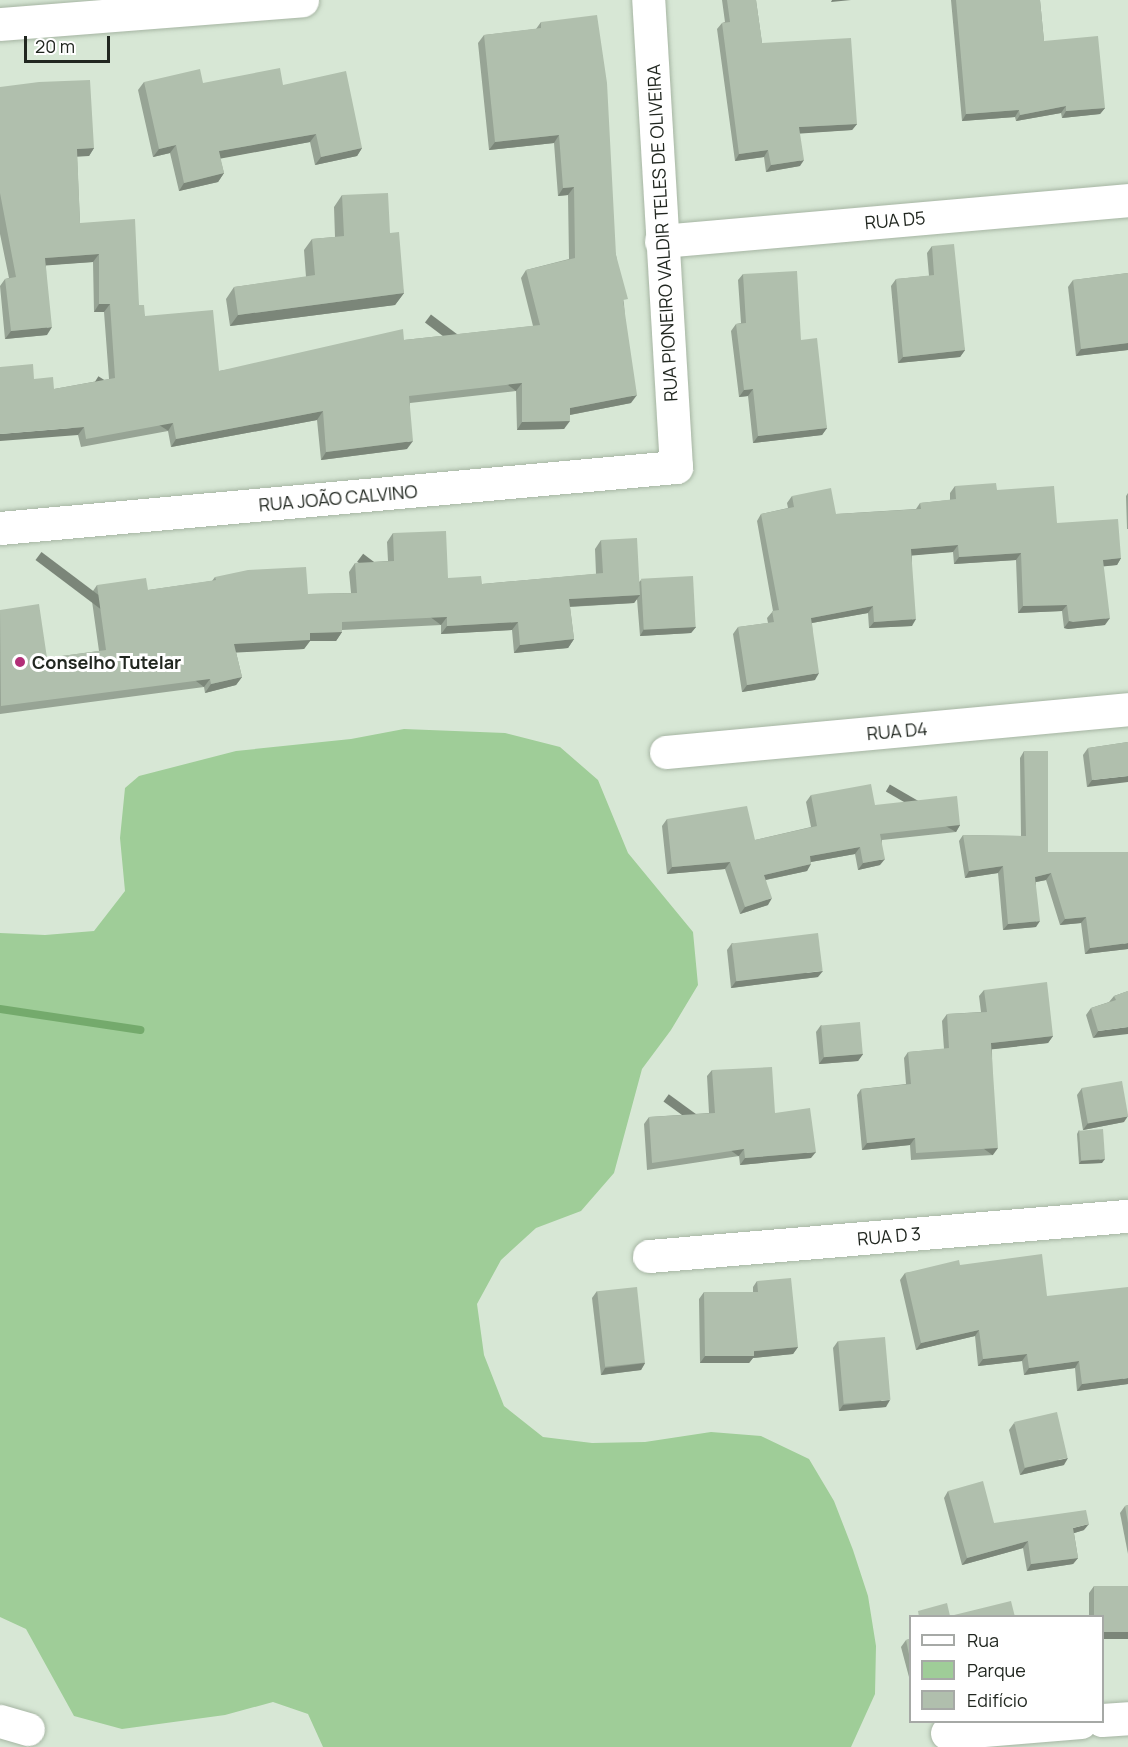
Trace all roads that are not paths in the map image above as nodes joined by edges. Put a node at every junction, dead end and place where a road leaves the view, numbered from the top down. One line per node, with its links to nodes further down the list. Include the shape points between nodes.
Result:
1 (302, 0): 3 (street)
2 (648, 0): 5 (street, RUA PIONEIRO VALDIR TELES DE OLIVEIRA)
3 (0, 24)
4 (1128, 200): 5 (street, RUA D5)
5 (661, 241): 6 (street, RUA PIONEIRO VALDIR TELES DE OLIVEIRA)
6 (676, 467): 7 (street, RUA JOÃO CALVINO)
7 (0, 528)
8 (1128, 710): 9 (street, RUA D4)
9 (666, 752)
10 (1128, 1216): 11 (street, RUA D 3)
11 (649, 1256)
12 (1128, 1718): 13 (street)
13 (1104, 1720)
14 (1068, 1723): 15 (street)
15 (947, 1733)

